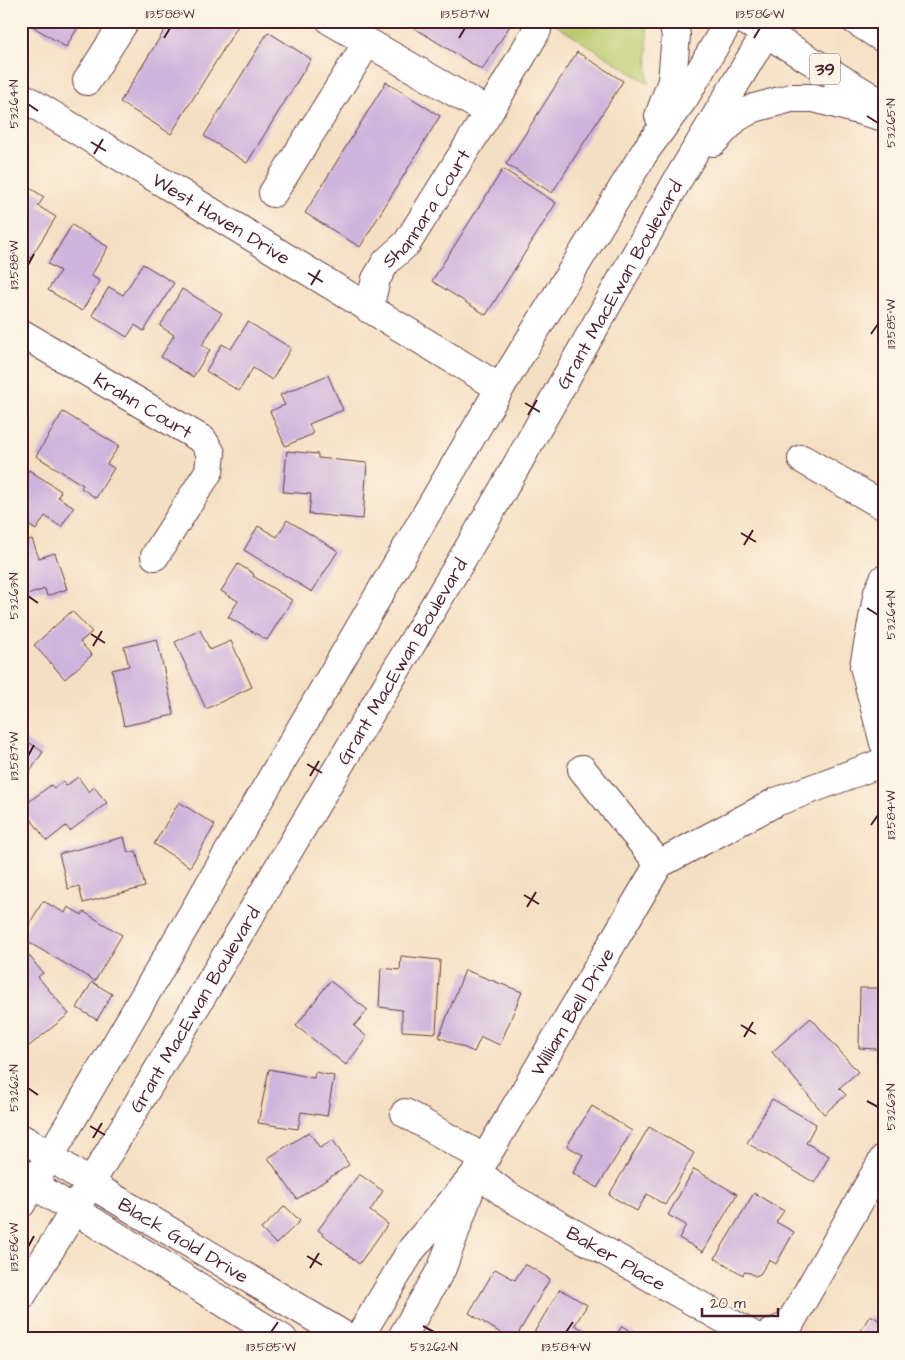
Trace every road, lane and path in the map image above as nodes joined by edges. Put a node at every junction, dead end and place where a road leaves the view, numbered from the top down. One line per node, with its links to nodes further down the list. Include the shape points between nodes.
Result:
1 (125, 21): 10 (main road)
2 (331, 21): 9 (main road)
3 (672, 21): 15 (main road, via 676,35 672,81)
4 (729, 21): 15 (main road, via 685,96)
5 (856, 21): 8 (main road)
6 (762, 25): 12 (main road, 39); 16 (main road, Grant MacEwan Boulevard)
7 (537, 30): 13 (main road, Shannara Court)
8 (884, 39)
9 (367, 43): 13 (main road); 17 (main road)
10 (87, 81)
11 (22, 97): 18 (main road, West Haven Drive)
12 (884, 105)
13 (489, 112): 18 (main road, Shannara Court, via 407,243 402,272 393,289)
14 (884, 117): 16 (main road, via 814,98 791,98 754,108 736,118)
15 (646, 150): 20 (main road)
16 (680, 176): 34 (main road, Grant MacEwan Boulevard, via 493,507)
17 (274, 193)
18 (370, 309): 20 (main road, West Haven Drive)
19 (21, 333): 23 (main road, Krahn Court, via 203,440 210,453 209,471)
20 (500, 388): 31 (main road)
21 (802, 459): 22 (main road)
22 (884, 506)
23 (155, 556)
24 (884, 579): 25 (main road, via 878,592 864,666)
25 (884, 742)
26 (884, 762): 28 (main road, via 776,802)
27 (582, 769): 28 (main road)
28 (658, 864): 33 (main road, William Bell Drive)
29 (405, 1113): 33 (main road)
30 (21, 1138): 31 (main road, Black Gold Drive)
31 (49, 1157): 34 (main road, Black Gold Drive); 35 (main road)
32 (884, 1158): 42 (main road, Baker Place, via 789,1325)
33 (481, 1166): 40 (main road, William Bell Drive, via 412,1249); 41 (main road, William Bell Drive, via 442,1268); 42 (main road, Baker Place, via 508,1196)
34 (90, 1183): 36 (main road, Grant MacEwan Boulevard); 39 (main road, Black Gold Drive)
35 (25, 1188): 36 (main road, Black Gold Drive)
36 (74, 1211): 37 (main road, Grant MacEwan Boulevard); 38 (main road, Black Gold Drive)
37 (21, 1297)
38 (283, 1339)
39 (350, 1339)
40 (358, 1339)
41 (401, 1339)
42 (759, 1339)

